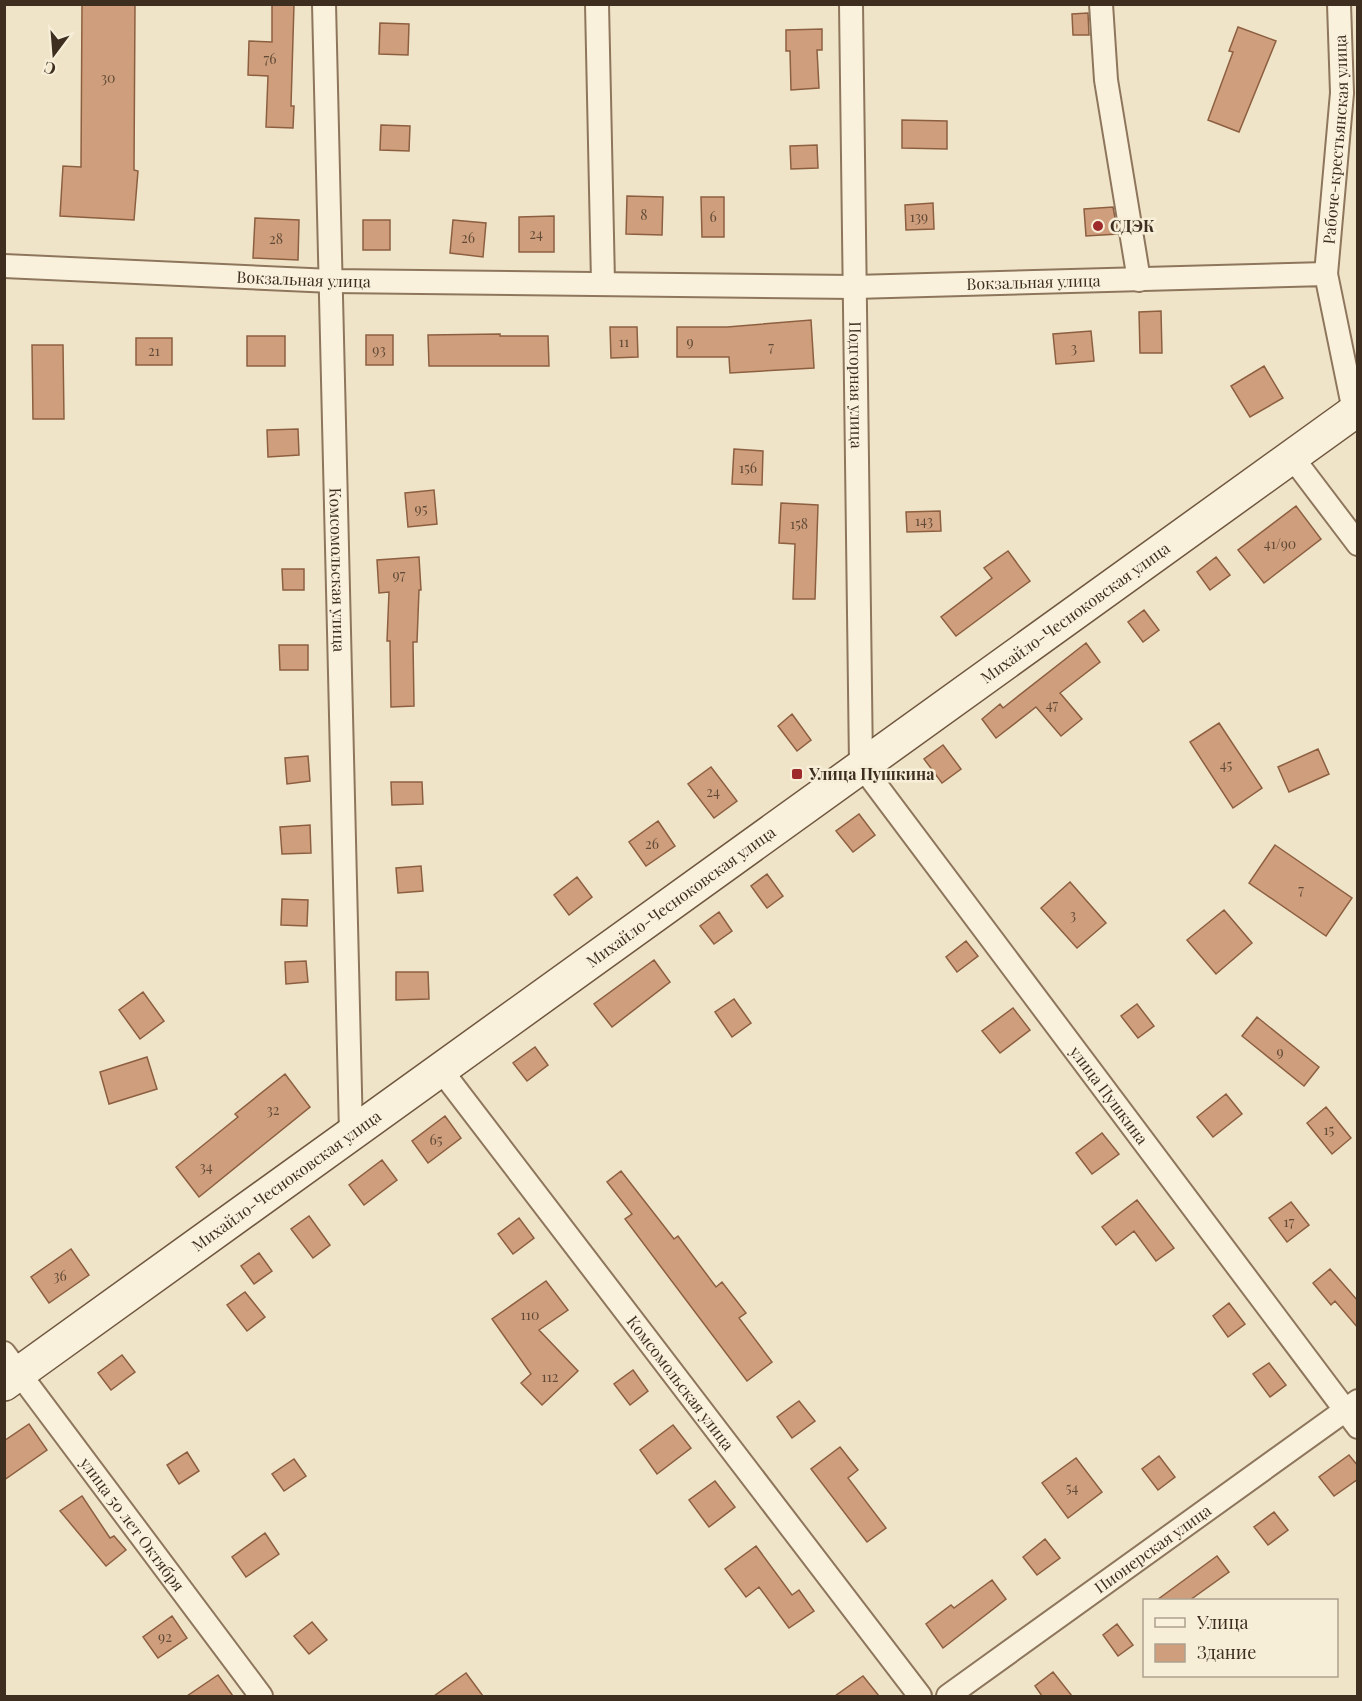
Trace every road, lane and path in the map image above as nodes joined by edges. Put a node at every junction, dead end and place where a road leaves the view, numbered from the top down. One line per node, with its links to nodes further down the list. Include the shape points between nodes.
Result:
1 (324, 4): 9 (street, Комсомольская улица)
2 (597, 4): 10 (street)
3 (851, 4): 11 (street, Подгорная улица)
4 (1101, 4): 8 (street, via 1106,80)
5 (1339, 4): 7 (street, Рабоче-крестьянская улица, via 1342,93)
6 (4, 266): 9 (street, Вокзальная улица)
7 (1326, 274): 8 (street, Вокзальная улица); 12 (street)
8 (1139, 280): 11 (street, Вокзальная улица)
9 (332, 281): 10 (street, Вокзальная улица); 17 (street, Комсомольская улица)
10 (603, 282): 11 (street, Вокзальная улица)
11 (854, 287): 15 (street, Подгорная улица)
12 (1356, 410): 13 (main road, Михайло-Чесноковская улица)
13 (1292, 457): 14 (street); 15 (main road, Михайло-Чесноковская улица)
14 (1358, 544)
15 (861, 765): 16 (main road, Михайло-Чесноковская улица); 19 (street, улица Пушкина)
16 (441, 1070): 17 (main road, Михайло-Чесноковская улица); 21 (street, Комсомольская улица)
17 (351, 1133): 18 (main road, Михайло-Чесноковская улица)
18 (9, 1370): 20 (street, улица 50 лет Октября)
19 (1353, 1413): 22 (street, Пионерская улица)
20 (261, 1696)
21 (920, 1696)
22 (948, 1696)

